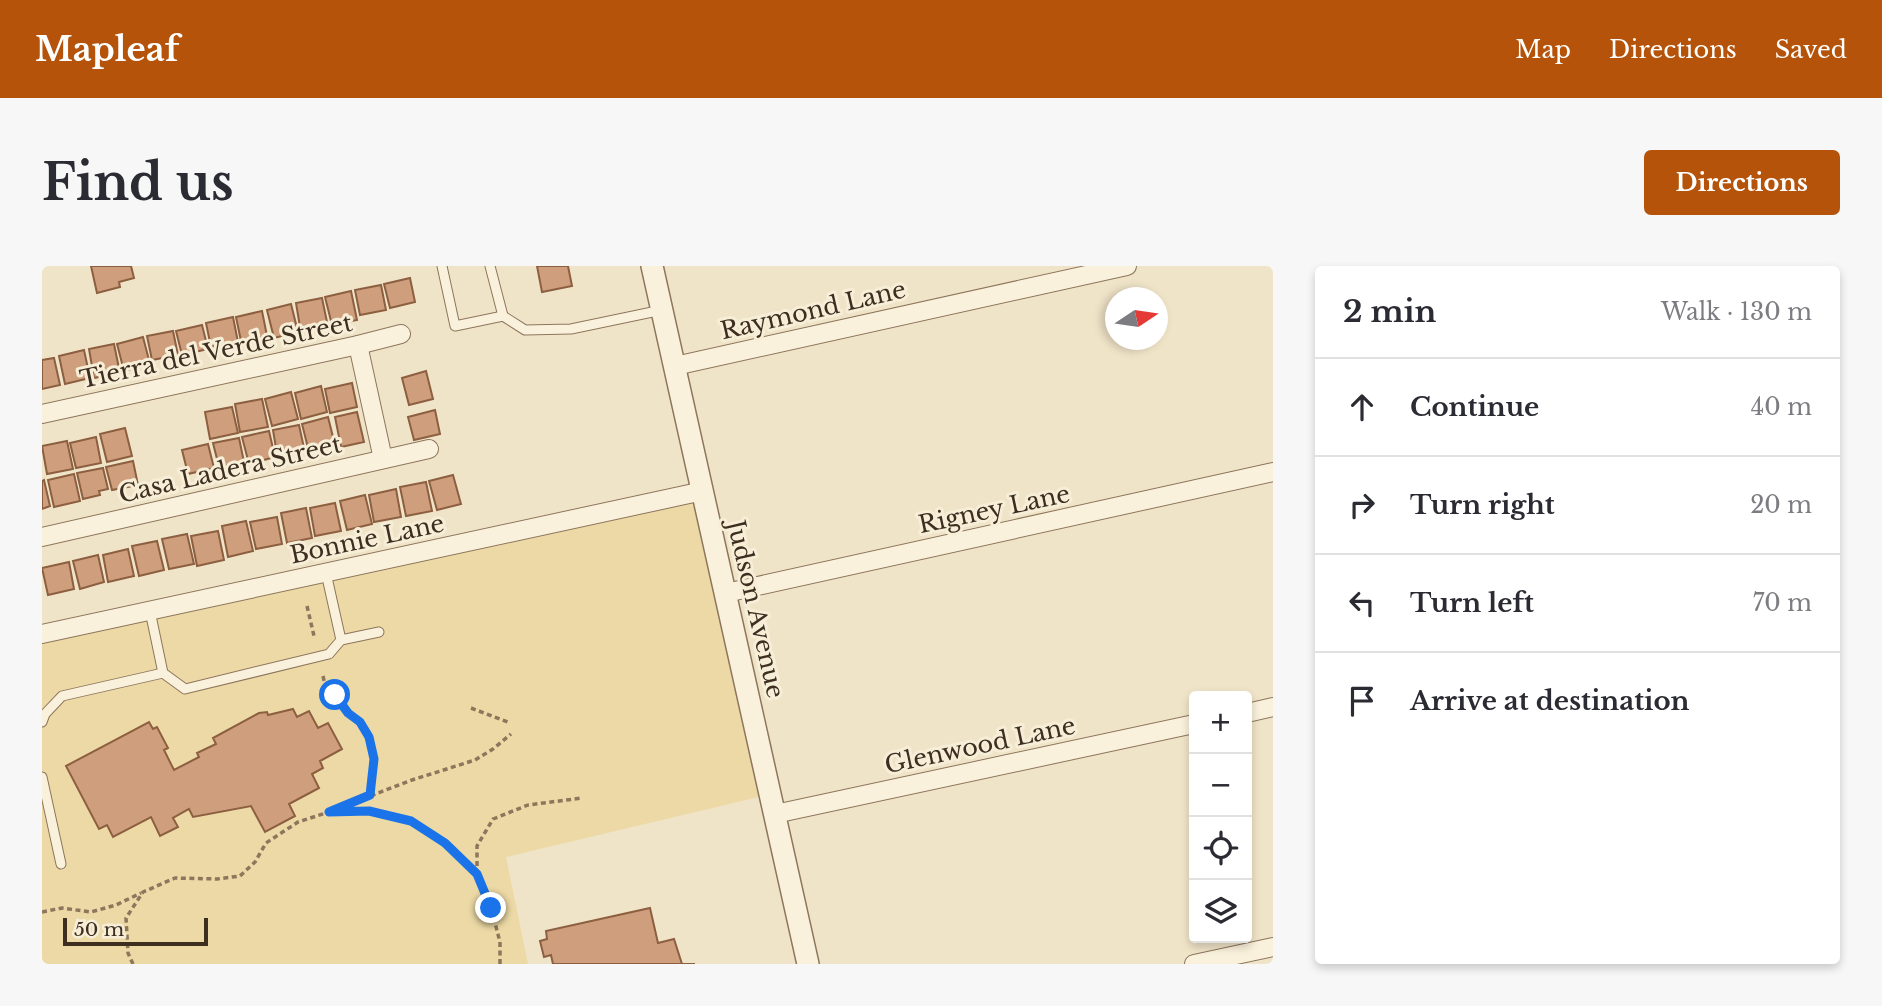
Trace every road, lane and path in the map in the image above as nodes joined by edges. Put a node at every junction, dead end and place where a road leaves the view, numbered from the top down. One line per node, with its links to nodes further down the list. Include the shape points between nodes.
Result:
1 (442, 266): 6 (lane, via 455,326)
2 (490, 266): 6 (lane)
3 (652, 266): 5 (street, Judson Avenue)
4 (1127, 266): 9 (street, Raymond Lane)
5 (662, 310): 6 (lane, via 571,329 525,330); 9 (street, Judson Avenue)
6 (503, 316)
7 (401, 334): 8 (street, Tierra del Verde Street)
8 (358, 345): 10 (street, Tierra del Verde Street); 12 (street)
9 (675, 366): 14 (street, Judson Avenue)
10 (42, 414)
11 (429, 449): 12 (street, Casa Ladera Street)
12 (383, 459): 15 (street, Casa Ladera Street)
13 (1273, 472): 17 (street, Rigney Lane)
14 (703, 491): 16 (street, Bonnie Lane); 17 (street, Judson Avenue)
15 (42, 537)
16 (326, 573): 19 (street, Bonnie Lane); 23 (lane)
17 (726, 593): 39 (street, Judson Avenue)
18 (307, 606): 22 (path)
19 (150, 611): 21 (street, Bonnie Lane); 24 (lane)
20 (379, 632): 23 (lane)
21 (42, 634)
22 (314, 636)
23 (341, 640): 24 (lane, via 328,654 185,689)
24 (163, 673): 31 (lane, via 62,696)
25 (323, 676): 26 (path)
26 (327, 694)
27 (335, 695): 36 (path, via 369,737 374,759)
28 (1273, 707): 30 (street)
29 (471, 708): 32 (path)
30 (1252, 712)
31 (42, 722)
32 (508, 722)
33 (1189, 725): 39 (street, Glenwood Lane)
34 (511, 734): 36 (path, via 475,760)
35 (42, 777): 40 (lane)
36 (370, 795): 38 (path)
37 (582, 798): 41 (path, via 528,805 493,819 477,846)
38 (329, 812): 41 (path, via 369,811 411,821 445,843); 42 (path, via 299,821 266,843 256,862 240,876 175,878)
39 (775, 814): 47 (street, Judson Avenue)
40 (61, 864)
41 (477, 874): 46 (path, via 500,942)
42 (143, 892): 43 (path, via 91,912 62,908); 45 (path, via 126,918)
43 (42, 912)
44 (1273, 947): 48 (street)
45 (133, 964)
46 (500, 964)
47 (808, 964)
48 (1194, 964)

